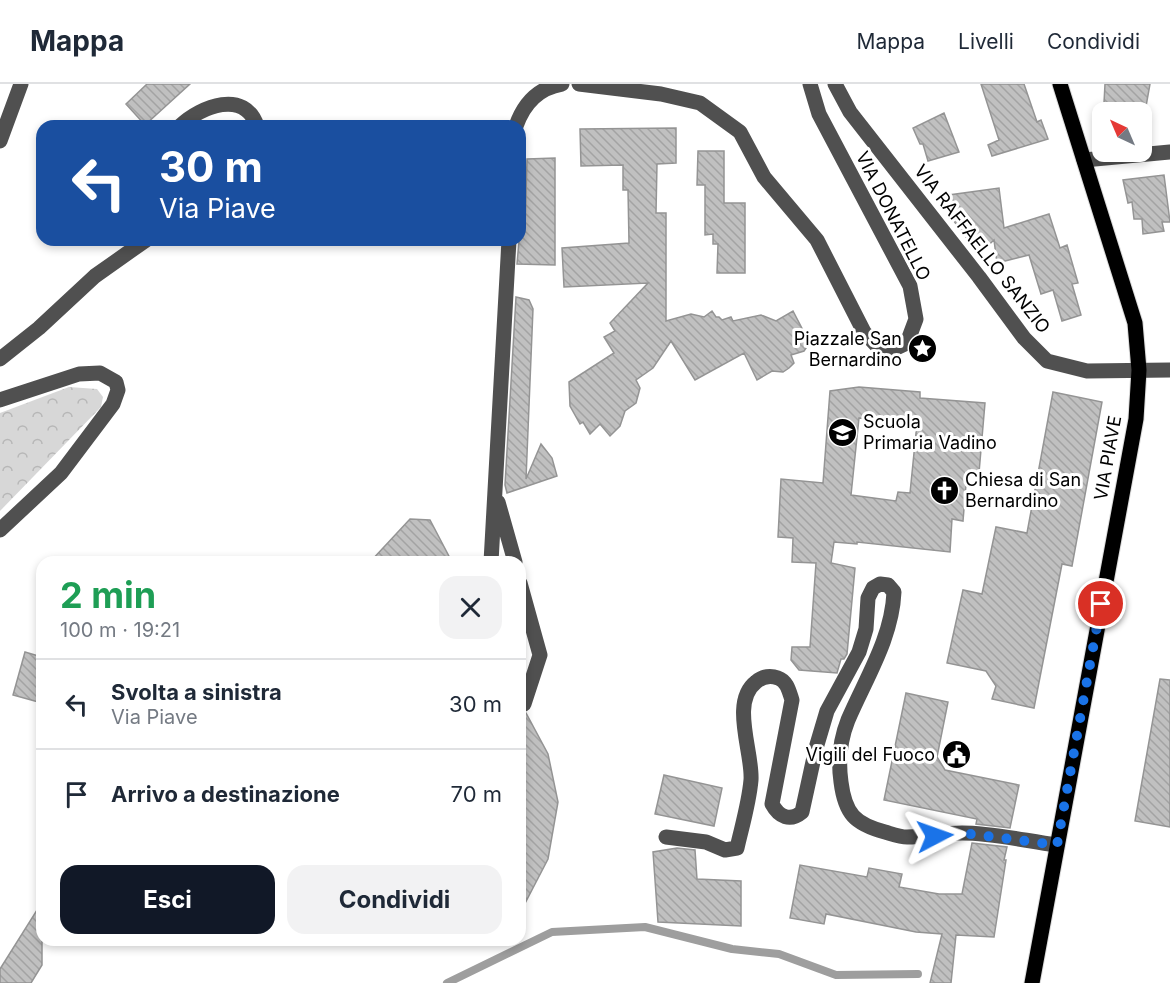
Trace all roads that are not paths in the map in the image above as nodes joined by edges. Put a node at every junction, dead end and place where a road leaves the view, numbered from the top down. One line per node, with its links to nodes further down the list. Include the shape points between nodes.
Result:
1 (21, 84): 10 (street)
2 (562, 84): 9 (street, via 535,94)
3 (579, 84): 4 (street, VIA DONATELLO, via 700,103 740,132 764,177 817,240 864,332 877,346 892,350 907,343 916,319 910,286 819,114)
4 (810, 84)
5 (834, 84): 16 (street, VIA RAFFAELLO SANZIO, via 850,112 1024,339 1047,361 1087,371)
6 (1060, 84): 12 (main road, VIA PIAVE)
7 (187, 120): 8 (street, via 215,105 231,104 254,115)
8 (255, 120)
9 (518, 120)
10 (0, 141)
11 (1170, 152): 12 (street)
12 (1084, 160): 16 (main road, VIA PIAVE, via 1135,323)
13 (138, 246): 15 (street, via 95,276)
14 (509, 246): 19 (street)
15 (0, 359)
16 (1139, 370): 17 (street, VIA RAFFAELLO SANZIO); 26 (main road, VIA PIAVE, via 1136,419)
17 (1170, 370)
18 (0, 400): 20 (street, via 78,374 100,373 116,382 118,390 113,404 61,473)
19 (494, 488): 21 (street); 22 (street)
20 (0, 530)
21 (491, 556)
22 (513, 556)
23 (526, 605): 24 (street, via 540,655)
24 (526, 698)
25 (666, 837): 26 (street, via 706,842 725,850 737,848 751,780 745,733 747,694 752,685 770,676 787,685 792,700 772,804 786,818 802,812 827,711 859,652 866,629 868,598 880,584 888,585 894,592 894,604 879,657 857,699 840,745 843,797 849,810 864,827 904,838 962,833)
26 (1057, 845): 27 (main road, VIA PIAVE)
27 (1032, 983)

